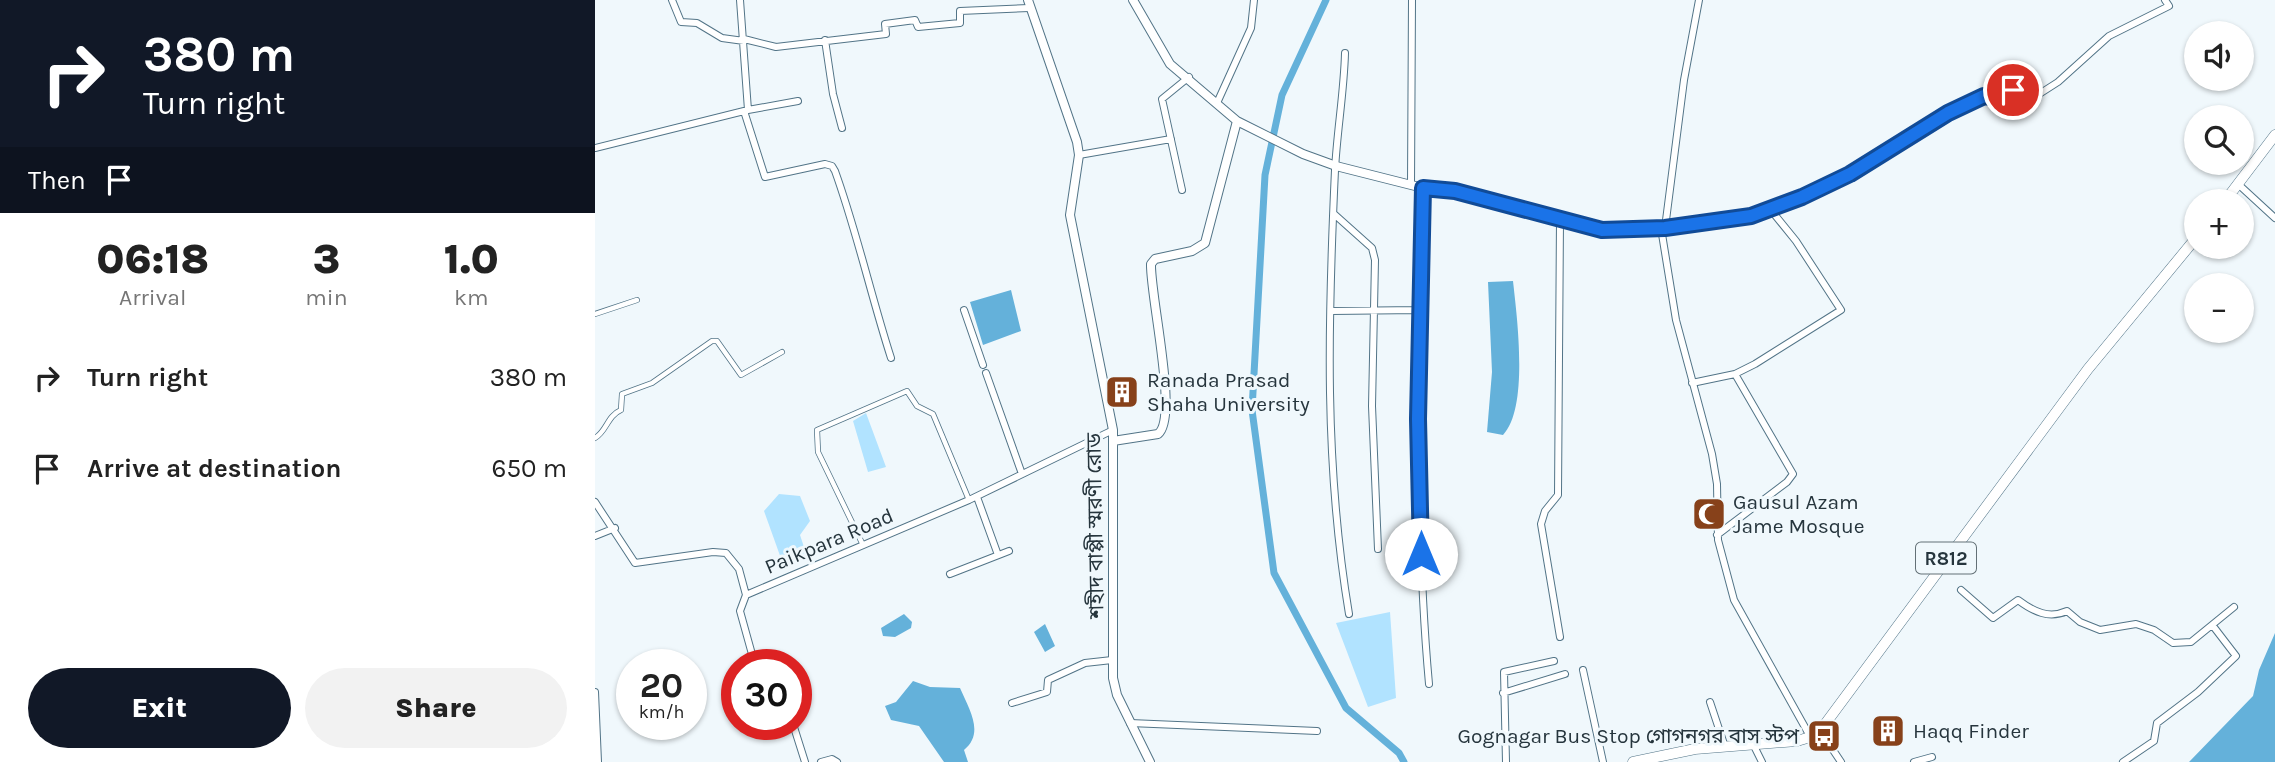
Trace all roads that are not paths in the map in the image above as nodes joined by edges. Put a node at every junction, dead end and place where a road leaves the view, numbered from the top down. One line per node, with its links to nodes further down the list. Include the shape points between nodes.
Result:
1 (672, 0): 9 (street, via 681,22 697,23 722,38)
2 (740, 0): 9 (street)
3 (1133, 0): 12 (street, via 1170,64)
4 (1254, 0): 14 (street, via 1251,28)
5 (1412, 0): 25 (street)
6 (1699, 0): 33 (street)
7 (2165, 0): 23 (street, via 2169,6 2109,36 2033,98 2013,90 1995,98 1984,96 1935,120)
8 (1028, 4): 10 (street, via 960,11 960,23 918,27 915,20 885,24 886,34); 21 (street, শহীদ বাপ্পী স্মরণী রোড)
9 (744, 40): 10 (street, via 776,47); 15 (street)
10 (825, 40): 17 (street)
11 (1345, 53): 22 (street)
12 (1189, 77): 14 (street); 19 (street, via 1162,99)
13 (798, 101): 15 (street)
14 (1217, 103): 16 (street)
15 (746, 111): 20 (street); 42 (street, via 765,177 825,164 835,171)
16 (1237, 121): 22 (street); 49 (street, via 1205,243 1151,264 1166,397 1164,430)
17 (842, 128)
18 (2275, 135): 24 (main road)
19 (1171, 139): 21 (street); 28 (street)
20 (595, 148)
21 (1079, 155): 47 (street, শহীদ বাপ্পী স্মরণী রোড, via 1070,215)
22 (1335, 166): 25 (street); 30 (street)
23 (1850, 174): 29 (street)
24 (2238, 184): 27 (main road); 31 (street)
25 (1411, 185): 26 (street)
26 (1423, 188): 32 (street, via 1478,196); 37 (street)
27 (2234, 189)
28 (1182, 190)
29 (1770, 209): 33 (street, via 1751,216); 45 (street, via 1841,310)
30 (1334, 214): 38 (street); 39 (street, via 1372,248)
31 (2275, 218)
32 (1560, 220): 33 (street, via 1602,230); 67 (street, via 1558,495 1541,524)
33 (1663, 228): 46 (street, via 1676,320)
34 (2184, 253): 80 (main road, R812, via 2079,380)
35 (636, 300): 40 (street)
36 (964, 310): 43 (street)
37 (1419, 310): 39 (street); 73 (street, via 1420,573)
38 (1331, 311): 39 (street); 65 (street, via 1329,447)
39 (1373, 312): 58 (street)
40 (595, 314)
41 (782, 352): 48 (street, via 741,375 717,341 712,341 652,383 622,394 621,410 612,414)
42 (891, 358)
43 (983, 365)
44 (986, 373): 50 (street)
45 (1735, 374): 46 (street); 55 (street, via 1793,474)
46 (1692, 383): 55 (street, via 1717,484)
47 (1112, 430): 49 (street, শহীদ বাপ্পী স্মরণী রোড); 50 (street, Paikpara Road)
48 (595, 438)
49 (1113, 442): 69 (street, শহীদ বাপ্পী স্মরণী রোড)
50 (1022, 474): 51 (street, Paikpara Road)
51 (977, 497): 52 (street, Paikpara Road); 60 (street)
52 (969, 500): 57 (street, Paikpara Road); 57 (street, via 933,414 917,406 907,391 817,430 818,452)
53 (595, 502): 54 (street, Paikpara Road)
54 (615, 528): 56 (street); 63 (street, Paikpara Road, via 635,563 726,553 739,569)
55 (1717, 535): 81 (street, via 1740,614)
56 (595, 536)
57 (863, 546): 63 (street, Paikpara Road)
58 (1378, 549)
59 (1009, 551): 60 (street)
60 (998, 555): 61 (street)
61 (950, 574)
62 (1961, 590): 66 (street, via 1993,618 2018,600 2033,611 2056,616 2067,611 2100,630 2136,624 2173,643 2192,642)
63 (746, 595): 68 (street, Paikpara Road, via 740,611)
64 (2234, 607): 66 (street)
65 (1349, 614)
66 (2213, 626): 97 (street, via 2236,656 2199,692 2157,723 2154,741)
67 (1560, 638)
68 (751, 649)
69 (1112, 660): 77 (street, via 1091,662 1048,680 1047,692); 78 (street, শহীদ বাপ্পী স্মরণী রোড, via 1117,695)
70 (1554, 661): 75 (street, via 1505,670)
71 (1583, 670): 92 (street)
72 (1565, 674): 75 (street)
73 (1429, 684)
74 (595, 692): 86 (street)
75 (1503, 693): 91 (street)
76 (1710, 702): 84 (street)
77 (1012, 704)
78 (1130, 723): 79 (street); 90 (street, শহীদ বাপ্পী স্মরণী রোড)
79 (1317, 731)
80 (1821, 732): 81 (main road, R812); 95 (street)
81 (1811, 738): 83 (main road, R812)
82 (798, 740): 87 (street)
83 (1753, 744): 84 (main road, R812); 94 (street)
84 (1725, 747): 93 (main road, R812, via 1695,748)
85 (1931, 757): 96 (street)
86 (598, 762)
87 (805, 762)
88 (821, 762): 89 (street)
89 (837, 762)
90 (1150, 762)
91 (1506, 762)
92 (1603, 762)
93 (1633, 762)
94 (1762, 762)
95 (1840, 762)
96 (1915, 762)
97 (2123, 762)

